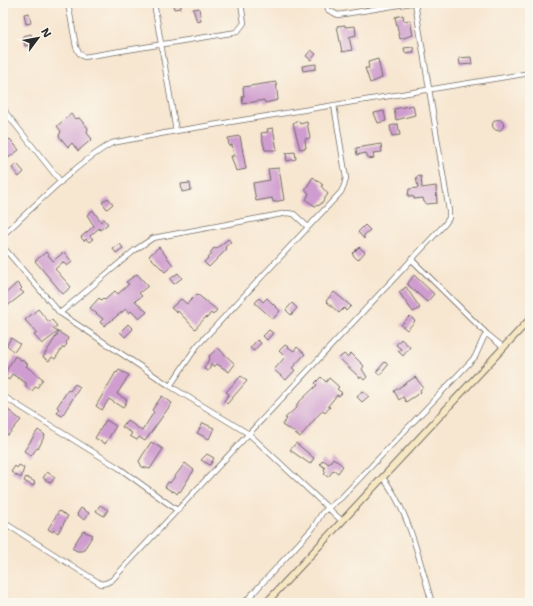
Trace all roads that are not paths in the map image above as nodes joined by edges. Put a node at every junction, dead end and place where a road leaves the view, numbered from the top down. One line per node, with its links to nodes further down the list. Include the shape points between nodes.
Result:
1 (68, 3): 7 (street, via 76,47 84,56)
2 (154, 3): 7 (street)
3 (241, 3): 7 (street, via 244,23 237,32)
4 (327, 3): 5 (street, via 328,10 338,15)
5 (411, 3)
6 (415, 3): 9 (street)
7 (160, 44): 12 (street)
8 (530, 73): 9 (street)
9 (429, 90): 10 (street); 17 (street, via 449,218)
10 (334, 105): 12 (street); 14 (street, via 346,178 344,186)
11 (3, 106): 13 (street)
12 (176, 131): 13 (street, via 112,143)
13 (61, 182): 15 (street)
14 (308, 227): 18 (street, via 294,214 287,212 153,238); 22 (street, via 197,346)
15 (3, 235)
16 (3, 247): 18 (street)
17 (411, 260): 20 (street); 24 (street)
18 (60, 313): 22 (street)
19 (530, 319): 21 (street)
20 (487, 334): 21 (street); 26 (street, via 475,357 341,498)
21 (503, 347): 25 (street)
22 (170, 386): 24 (street)
23 (3, 396): 27 (street, via 119,468)
24 (249, 434): 26 (street); 27 (street)
25 (383, 478): 28 (street); 32 (street, via 401,506)
26 (328, 508): 28 (street); 30 (street, via 319,516 313,528)
27 (177, 510): 29 (street, via 112,580 100,584)
28 (342, 521): 31 (street)
29 (3, 522)
30 (244, 603)
31 (266, 603)
32 (432, 603)

